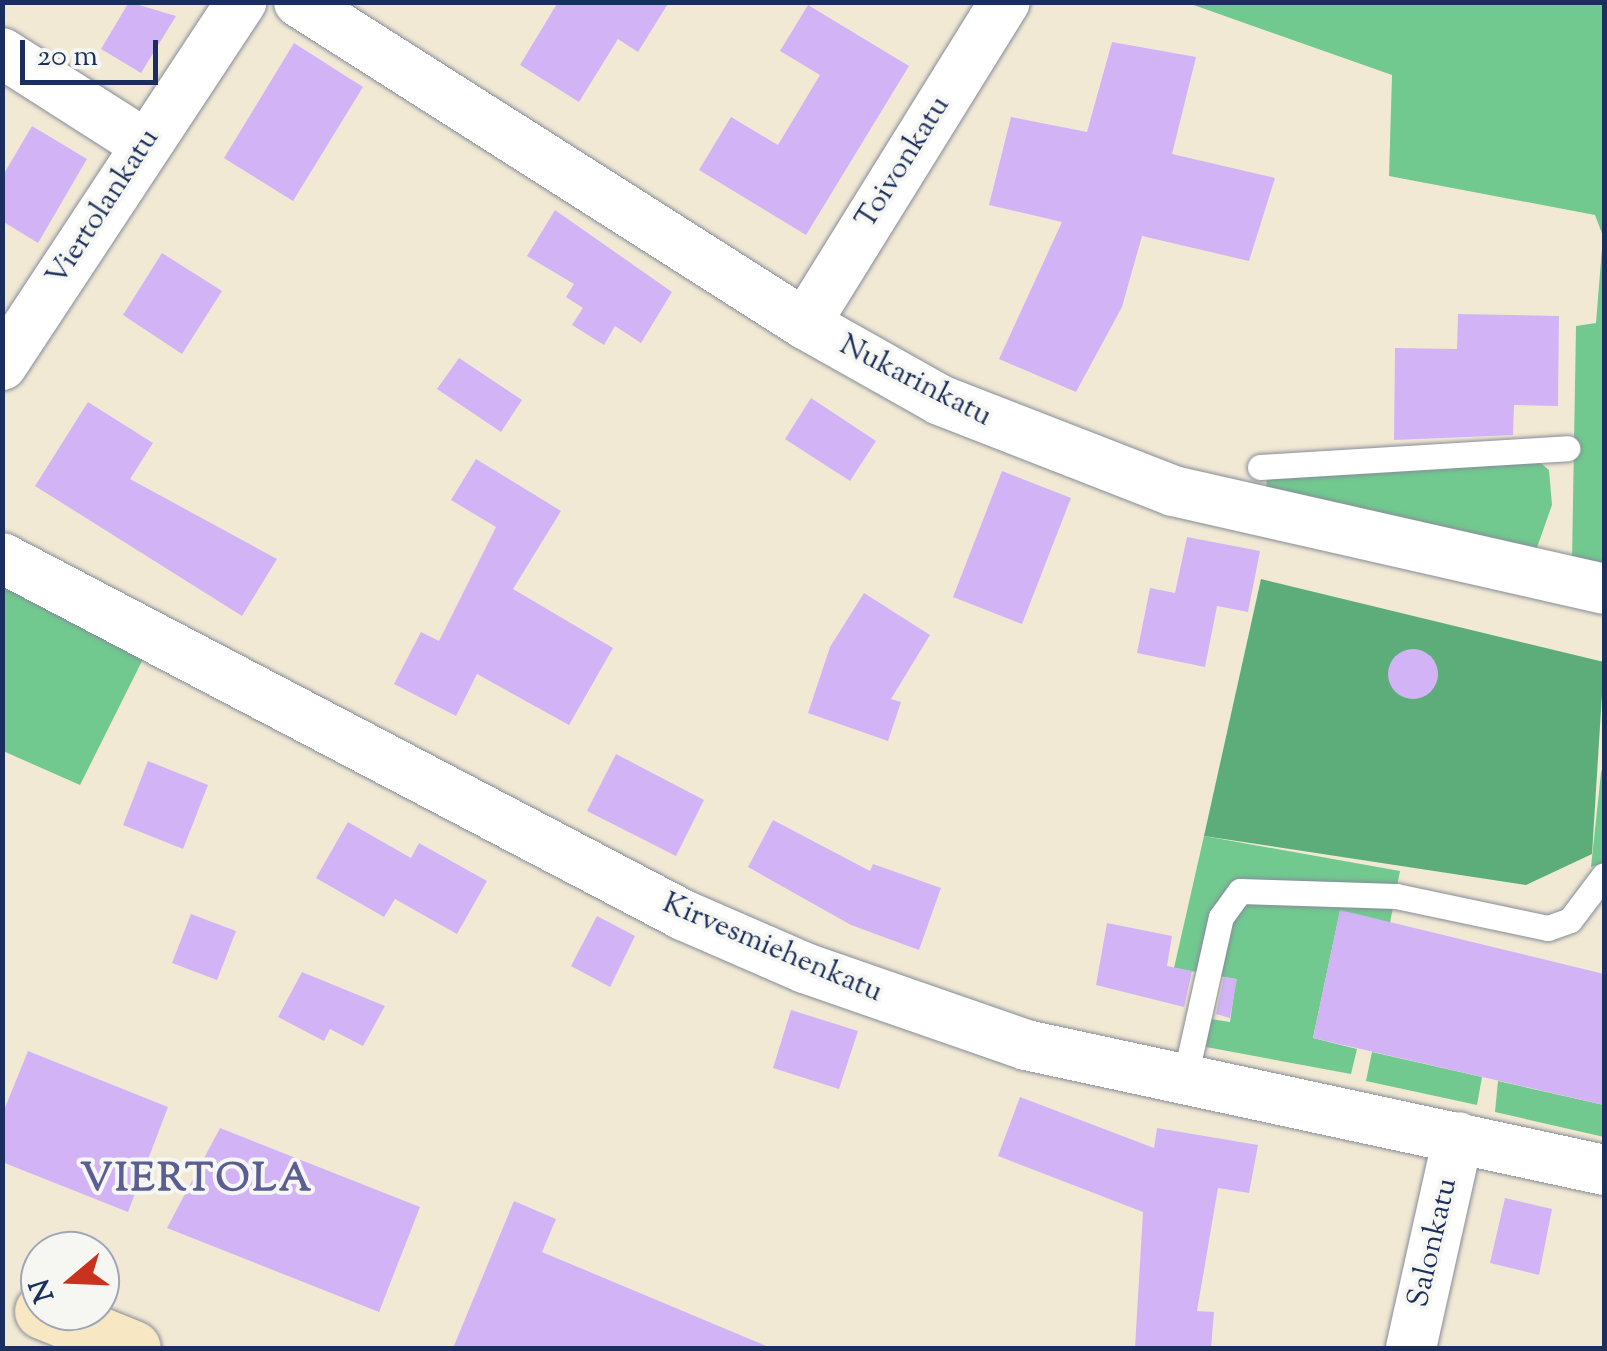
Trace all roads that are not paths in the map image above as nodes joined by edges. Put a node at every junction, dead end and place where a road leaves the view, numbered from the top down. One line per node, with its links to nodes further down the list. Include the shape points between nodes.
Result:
1 (241, 2): 5 (street, Viertolankatu)
2 (299, 2): 6 (street, Nukarinkatu)
3 (1005, 2): 6 (street, Toivonkatu)
4 (2, 53): 5 (street)
5 (145, 144): 7 (street, Viertolankatu)
6 (804, 324): 11 (street, Nukarinkatu, via 940,400 1174,491)
7 (2, 364)
8 (1567, 448): 9 (lane)
9 (1260, 467)
10 (2, 558): 13 (street, Kirvesmiehenkatu, via 683,915 959,1024)
11 (1604, 589)
12 (1604, 875): 13 (lane, via 1570,920 1548,928 1396,896 1240,891 1221,918)
13 (1184, 1082): 14 (street, Kirvesmiehenkatu)
14 (1458, 1137): 15 (street, Kirvesmiehenkatu); 18 (street, Salonkatu)
15 (1604, 1170)
16 (80, 1331): 17 (street)
17 (134, 1348)
18 (1410, 1348)

